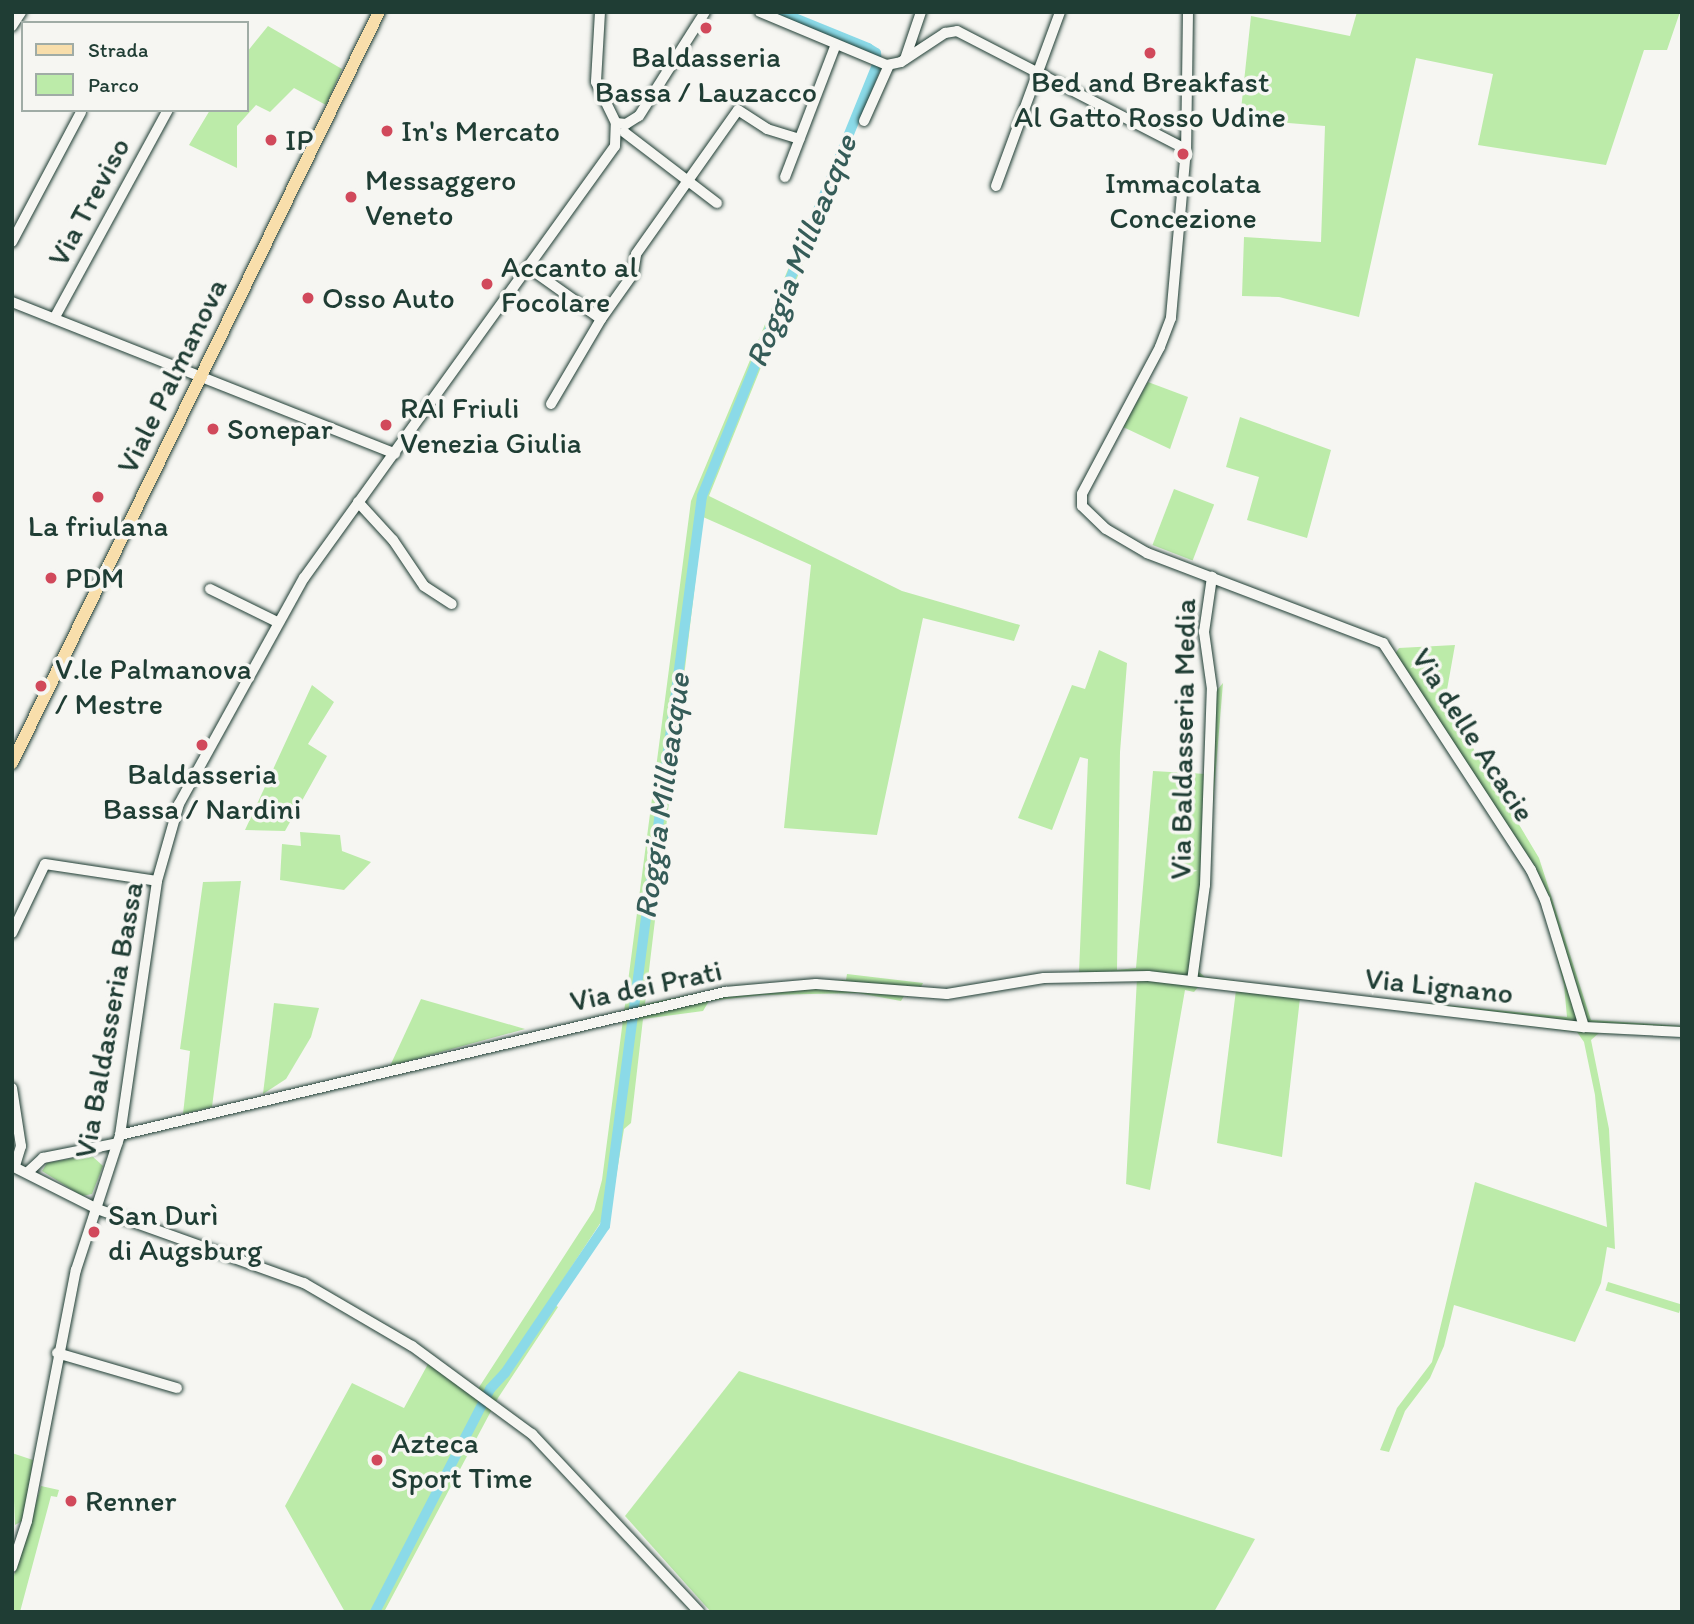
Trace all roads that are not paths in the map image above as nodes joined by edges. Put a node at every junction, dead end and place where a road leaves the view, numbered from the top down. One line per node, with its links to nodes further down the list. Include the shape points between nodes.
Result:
1 (379, 12): 29 (main road, Viale Palmanova)
2 (600, 12): 17 (street, via 594,72 599,93)
3 (705, 12): 17 (street, Via Baldasseria Bassa, via 650,103)
4 (760, 12): 10 (street)
5 (921, 12): 11 (street)
6 (1060, 12): 13 (street)
7 (1188, 12): 19 (street, Via Baldasseria Media)
8 (20, 14): 9 (street)
9 (12, 26)
10 (835, 47): 12 (street); 18 (street)
11 (905, 60): 12 (street); 13 (street, via 945,33 957,31)
12 (881, 63): 16 (street)
13 (1038, 72): 19 (street); 22 (street)
14 (81, 112): 24 (street, Via Treviso)
15 (167, 112): 27 (street, Via Treviso)
16 (864, 121)
17 (621, 128): 21 (street); 25 (street, Via Baldasseria Bassa, via 615,146)
18 (800, 139): 20 (street); 21 (street, via 767,129 738,110)
19 (1186, 149): 33 (street, Via Baldasseria Media, via 1171,318 1081,502 1096,522 1133,546)
20 (785, 177)
21 (686, 181): 23 (street); 28 (street, via 636,254 633,274)
22 (996, 186)
23 (717, 203)
24 (12, 242)
25 (529, 268): 28 (street); 31 (street, Via Baldasseria Bassa)
26 (12, 302): 27 (street)
27 (55, 317): 29 (street)
28 (601, 319): 30 (street)
29 (201, 378): 31 (street); 37 (main road, Viale Palmanova)
30 (551, 404)
31 (395, 454): 32 (street, Via Baldasseria Bassa)
32 (358, 502): 35 (street, via 393,540 424,586); 36 (street, Via Baldasseria Bassa)
33 (1212, 577): 40 (street, Via Baldasseria Media, via 1204,632 1212,689 1205,885); 41 (street, Via delle Acacie, via 1384,643 1531,870 1545,900)
34 (210, 589): 36 (street)
35 (452, 604)
36 (277, 622): 38 (street, Via Baldasseria Bassa, via 179,804)
37 (12, 763)
38 (157, 881): 39 (street, via 45,864); 44 (street, Via Baldasseria Bassa)
39 (12, 933)
40 (1192, 981): 41 (street, Via Lignano); 44 (street, Via dei Prati, via 1148,976 1044,978 947,994 816,984 725,992)
41 (1584, 1027): 42 (street, Via Lignano)
42 (1682, 1032)
43 (12, 1088): 45 (street, via 21,1146)
44 (119, 1139): 46 (street, Via dei Prati, via 43,1158); 47 (street, Via Baldasseria Bassa)
45 (13, 1166): 46 (street)
46 (28, 1172): 47 (street)
47 (97, 1209): 48 (street, Via Baldasseria Bassa, via 76,1270); 51 (street, via 304,1283 372,1320 490,1399 565,1466)
48 (57, 1353): 49 (street); 50 (street, Via Baldasseria Bassa, via 27,1521)
49 (177, 1388)
50 (12, 1567)
51 (699, 1612)

